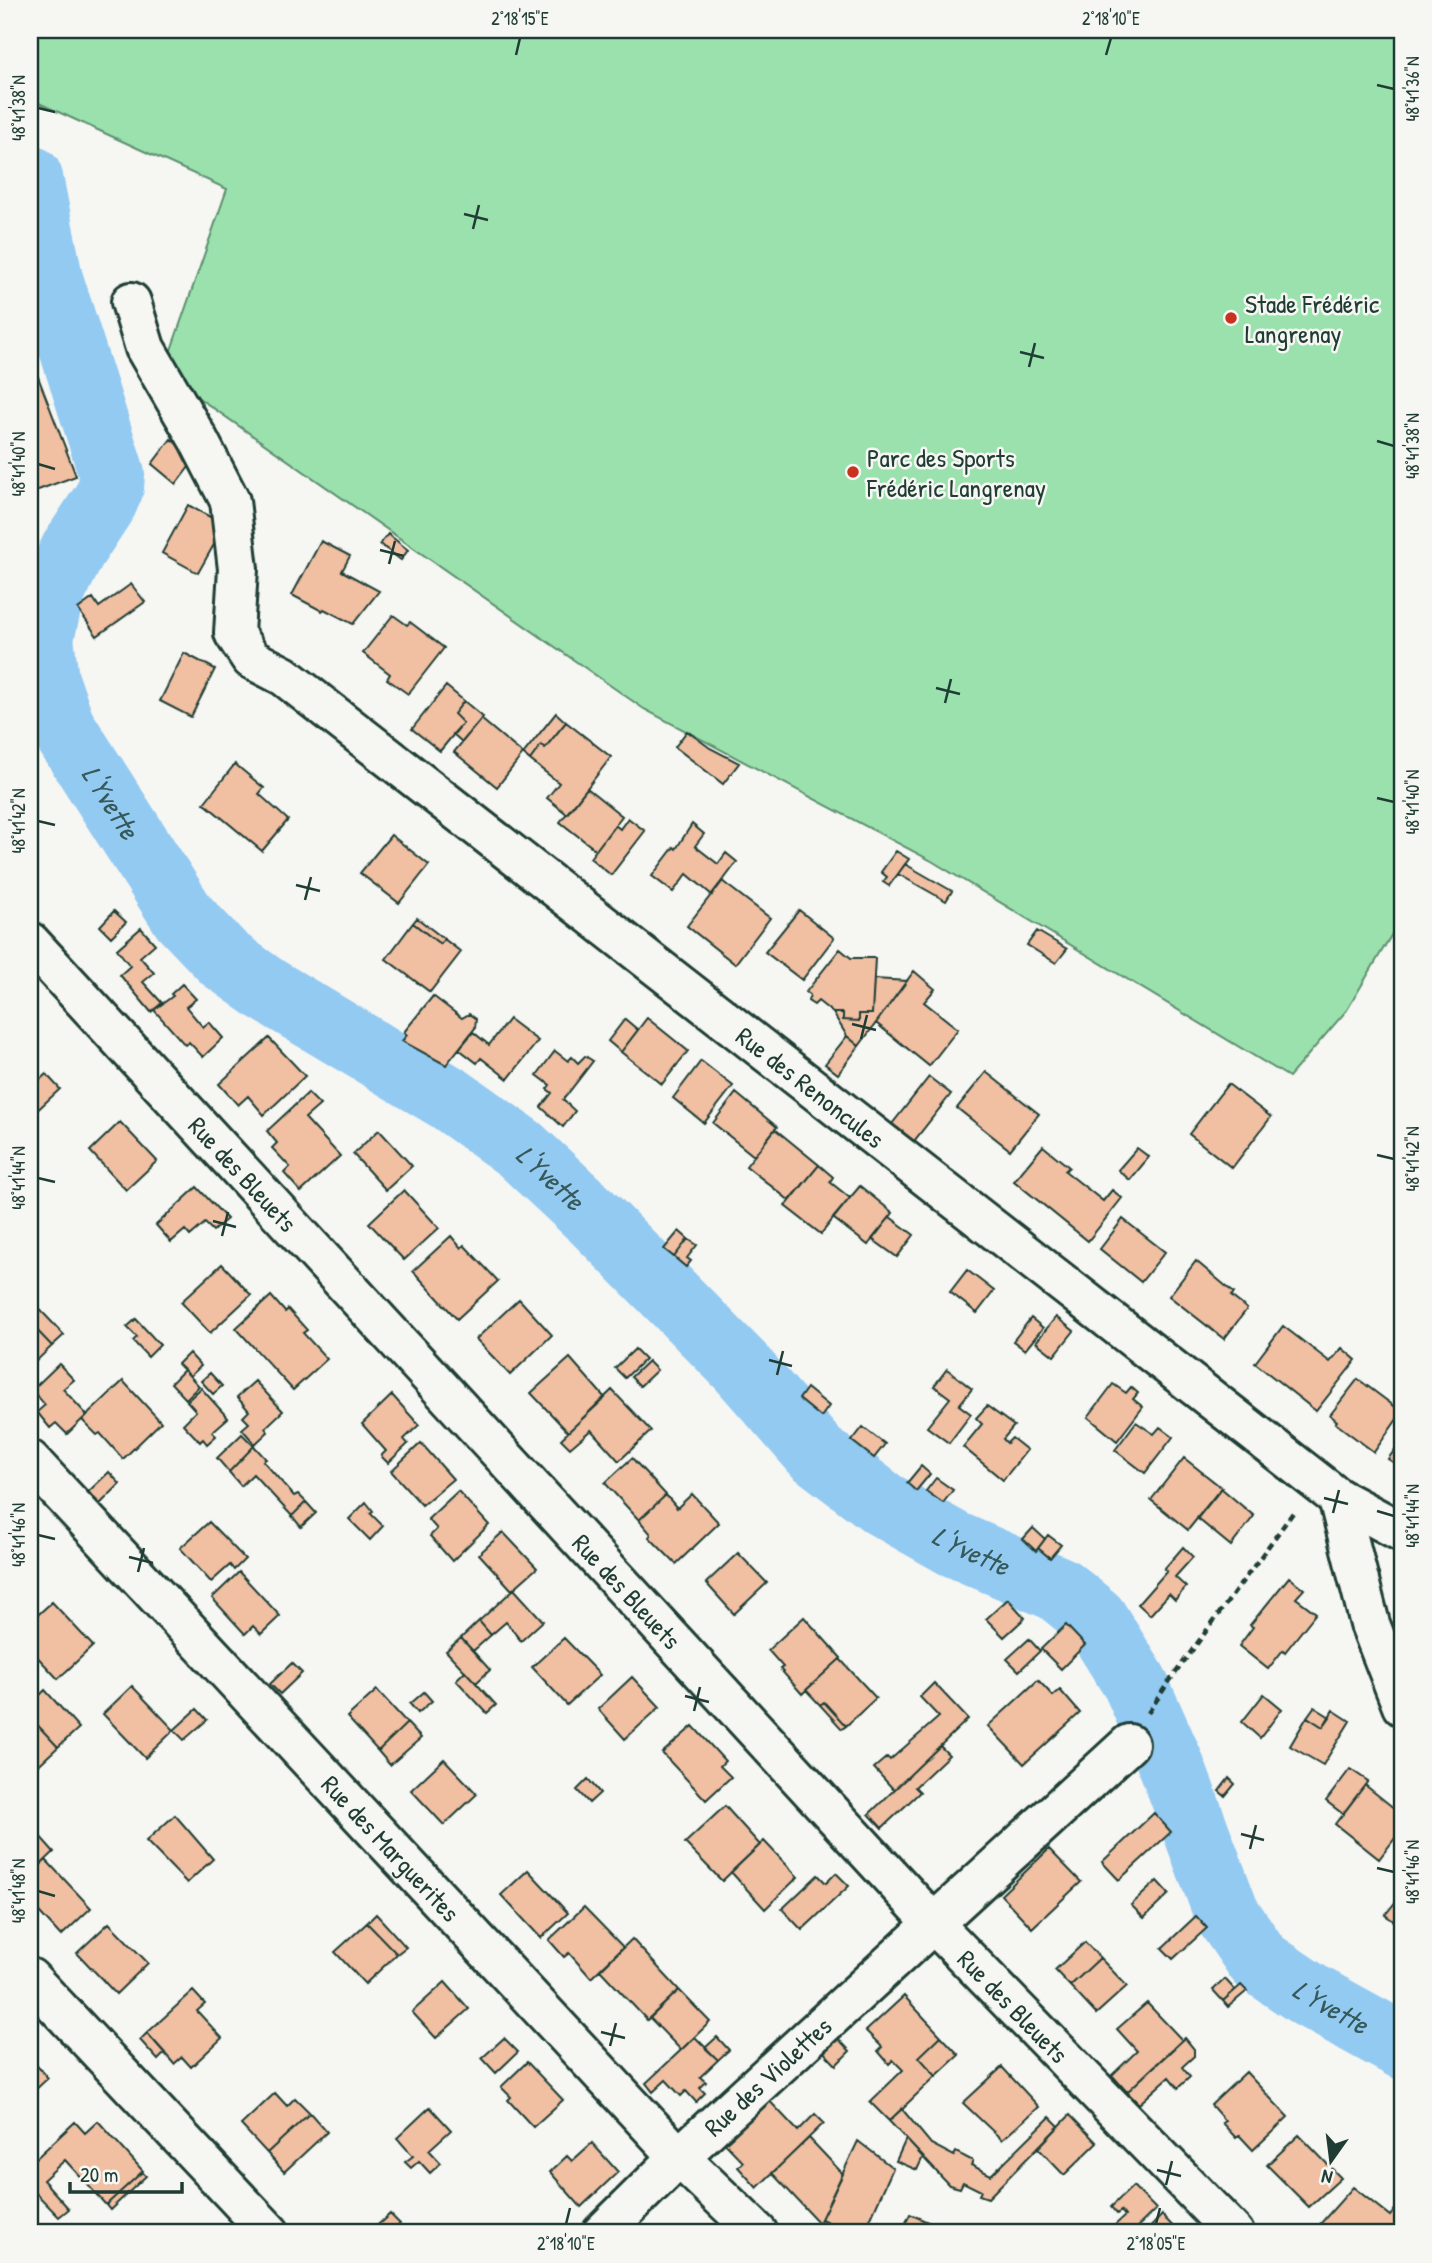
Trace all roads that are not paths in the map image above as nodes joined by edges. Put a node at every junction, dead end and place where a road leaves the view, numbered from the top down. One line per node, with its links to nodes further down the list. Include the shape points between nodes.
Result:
1 (131, 302): 4 (street, Rue des Renoncules, via 145,348 230,502 238,569 234,633 251,659 284,676)
2 (30, 942): 8 (street, Rue des Bleuets)
3 (30, 1460): 10 (street, Rue des Marguerites)
4 (1327, 1490): 5 (street, Rue des Renoncules); 6 (street, via 1370,1625)
5 (1402, 1532)
6 (1402, 1706)
7 (1129, 1744): 8 (street, Rue des Violettes)
8 (934, 1924): 10 (street, Rue des Violettes); 14 (street, Rue des Bleuets)
9 (30, 1978): 11 (street)
10 (679, 2157): 12 (street, Rue des Violettes); 13 (street, Rue des Marguerites)
11 (270, 2233)
12 (602, 2233)
13 (758, 2233)
14 (1234, 2233)

